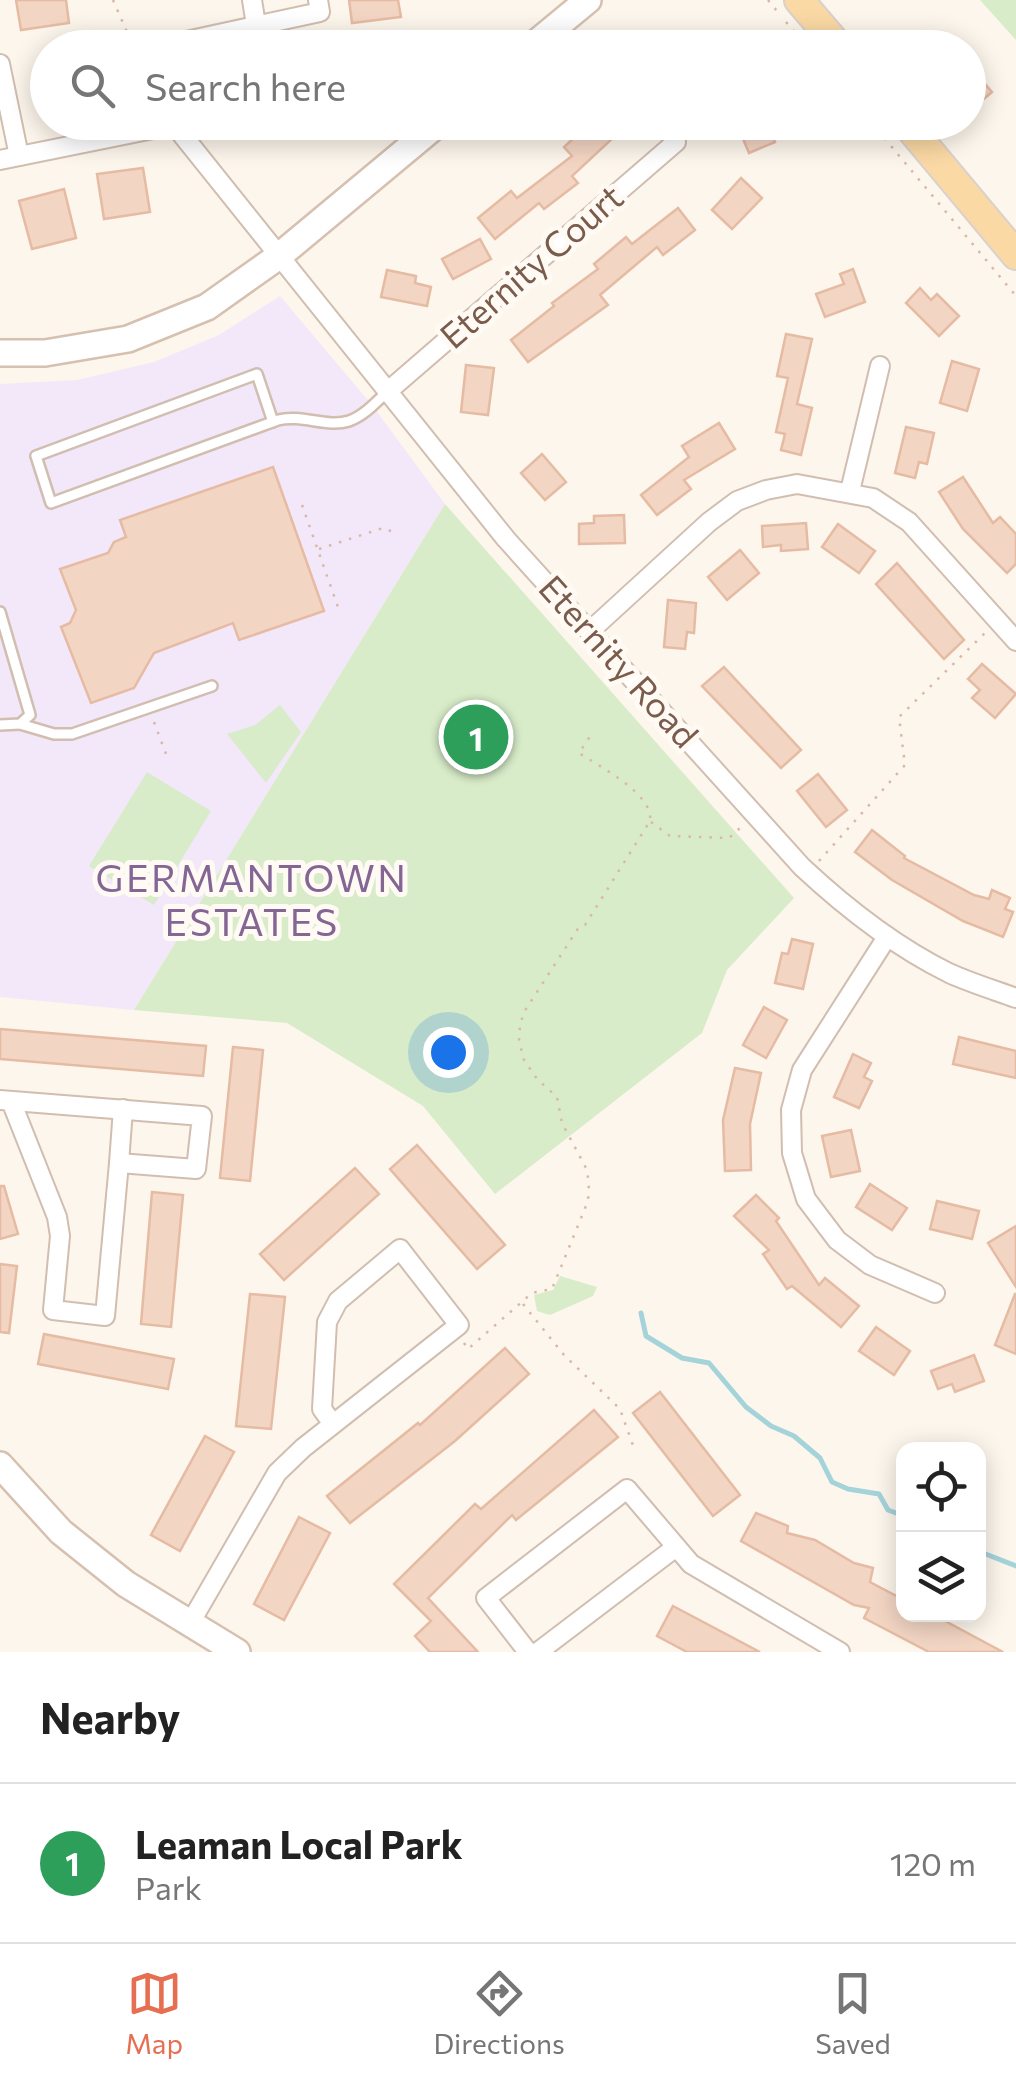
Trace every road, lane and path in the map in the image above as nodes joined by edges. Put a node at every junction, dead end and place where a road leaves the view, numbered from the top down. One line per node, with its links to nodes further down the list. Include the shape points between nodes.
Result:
1 (114, 0): 7 (path)
2 (252, 0): 6 (street)
3 (318, 0): 6 (street, via 320,12)
4 (588, 0): 9 (street)
5 (799, 0): 10 (main road)
6 (256, 25): 8 (street)
7 (126, 30)
8 (234, 30)
9 (552, 30)
10 (825, 30)
11 (0, 64): 18 (street)
12 (95, 140): 18 (street)
13 (185, 140): 20 (street, Eternity Road)
14 (418, 140): 20 (street)
15 (885, 140): 21 (path)
16 (920, 140): 19 (main road)
17 (676, 142): 24 (street, Eternity Court)
18 (9, 158)
19 (1016, 255)
20 (278, 256): 22 (street, via 207,307 128,339); 24 (street, Eternity Road)
21 (1016, 296)
22 (0, 353)
23 (880, 366): 26 (street)
24 (388, 392): 25 (lane, via 345,422 295,416); 33 (street, Eternity Road, via 506,540)
25 (272, 422): 25 (lane, via 257,374 36,456 52,503)
26 (850, 492): 32 (street, via 910,522); 33 (street, via 797,484 736,502)
27 (302, 505): 29 (path)
28 (393, 532): 29 (path, via 383,528)
29 (318, 549): 30 (path)
30 (339, 610)
31 (0, 612): 37 (lane, via 29,705 30,715)
32 (998, 621): 34 (street); 43 (path, via 899,717 905,765)
33 (591, 630): 41 (street, Eternity Road)
34 (1016, 640)
35 (212, 686): 36 (lane)
36 (149, 708): 37 (lane, via 72,734); 40 (path)
37 (20, 724): 38 (lane)
38 (0, 725)
39 (593, 732): 42 (path, via 579,753 642,796)
40 (166, 754)
41 (755, 815): 42 (path, via 729,838 670,836); 43 (street, Eternity Road)
42 (650, 822): 50 (path, via 520,1025 524,1060 557,1097 588,1182 588,1201 552,1289 532,1293)
43 (808, 873): 44 (street, Eternity Road)
44 (887, 937): 45 (street, Eternity Road, via 950,973); 49 (street, via 802,1070 791,1110 792,1153 806,1199 837,1240 870,1265)
45 (1016, 998)
46 (6, 1100): 47 (street); 48 (street, via 57,1218 52,1310 105,1316)
47 (123, 1110): 48 (street); 48 (street, via 202,1116 196,1169)
48 (119, 1163)
49 (935, 1293)
50 (522, 1304): 51 (path, via 468,1349); 53 (path, via 620,1409)
51 (452, 1330): 52 (street); 52 (street, via 459,1325 400,1249 338,1301 326,1322 322,1408)
52 (333, 1424): 56 (street, via 278,1473)
53 (635, 1451)
54 (0, 1465): 56 (street, via 61,1532)
55 (676, 1547): 58 (street, via 627,1489 486,1598); 59 (street); 60 (street, via 691,1564)
56 (189, 1624): 57 (street)
57 (236, 1652)
58 (528, 1652)
59 (538, 1652)
60 (840, 1652)

